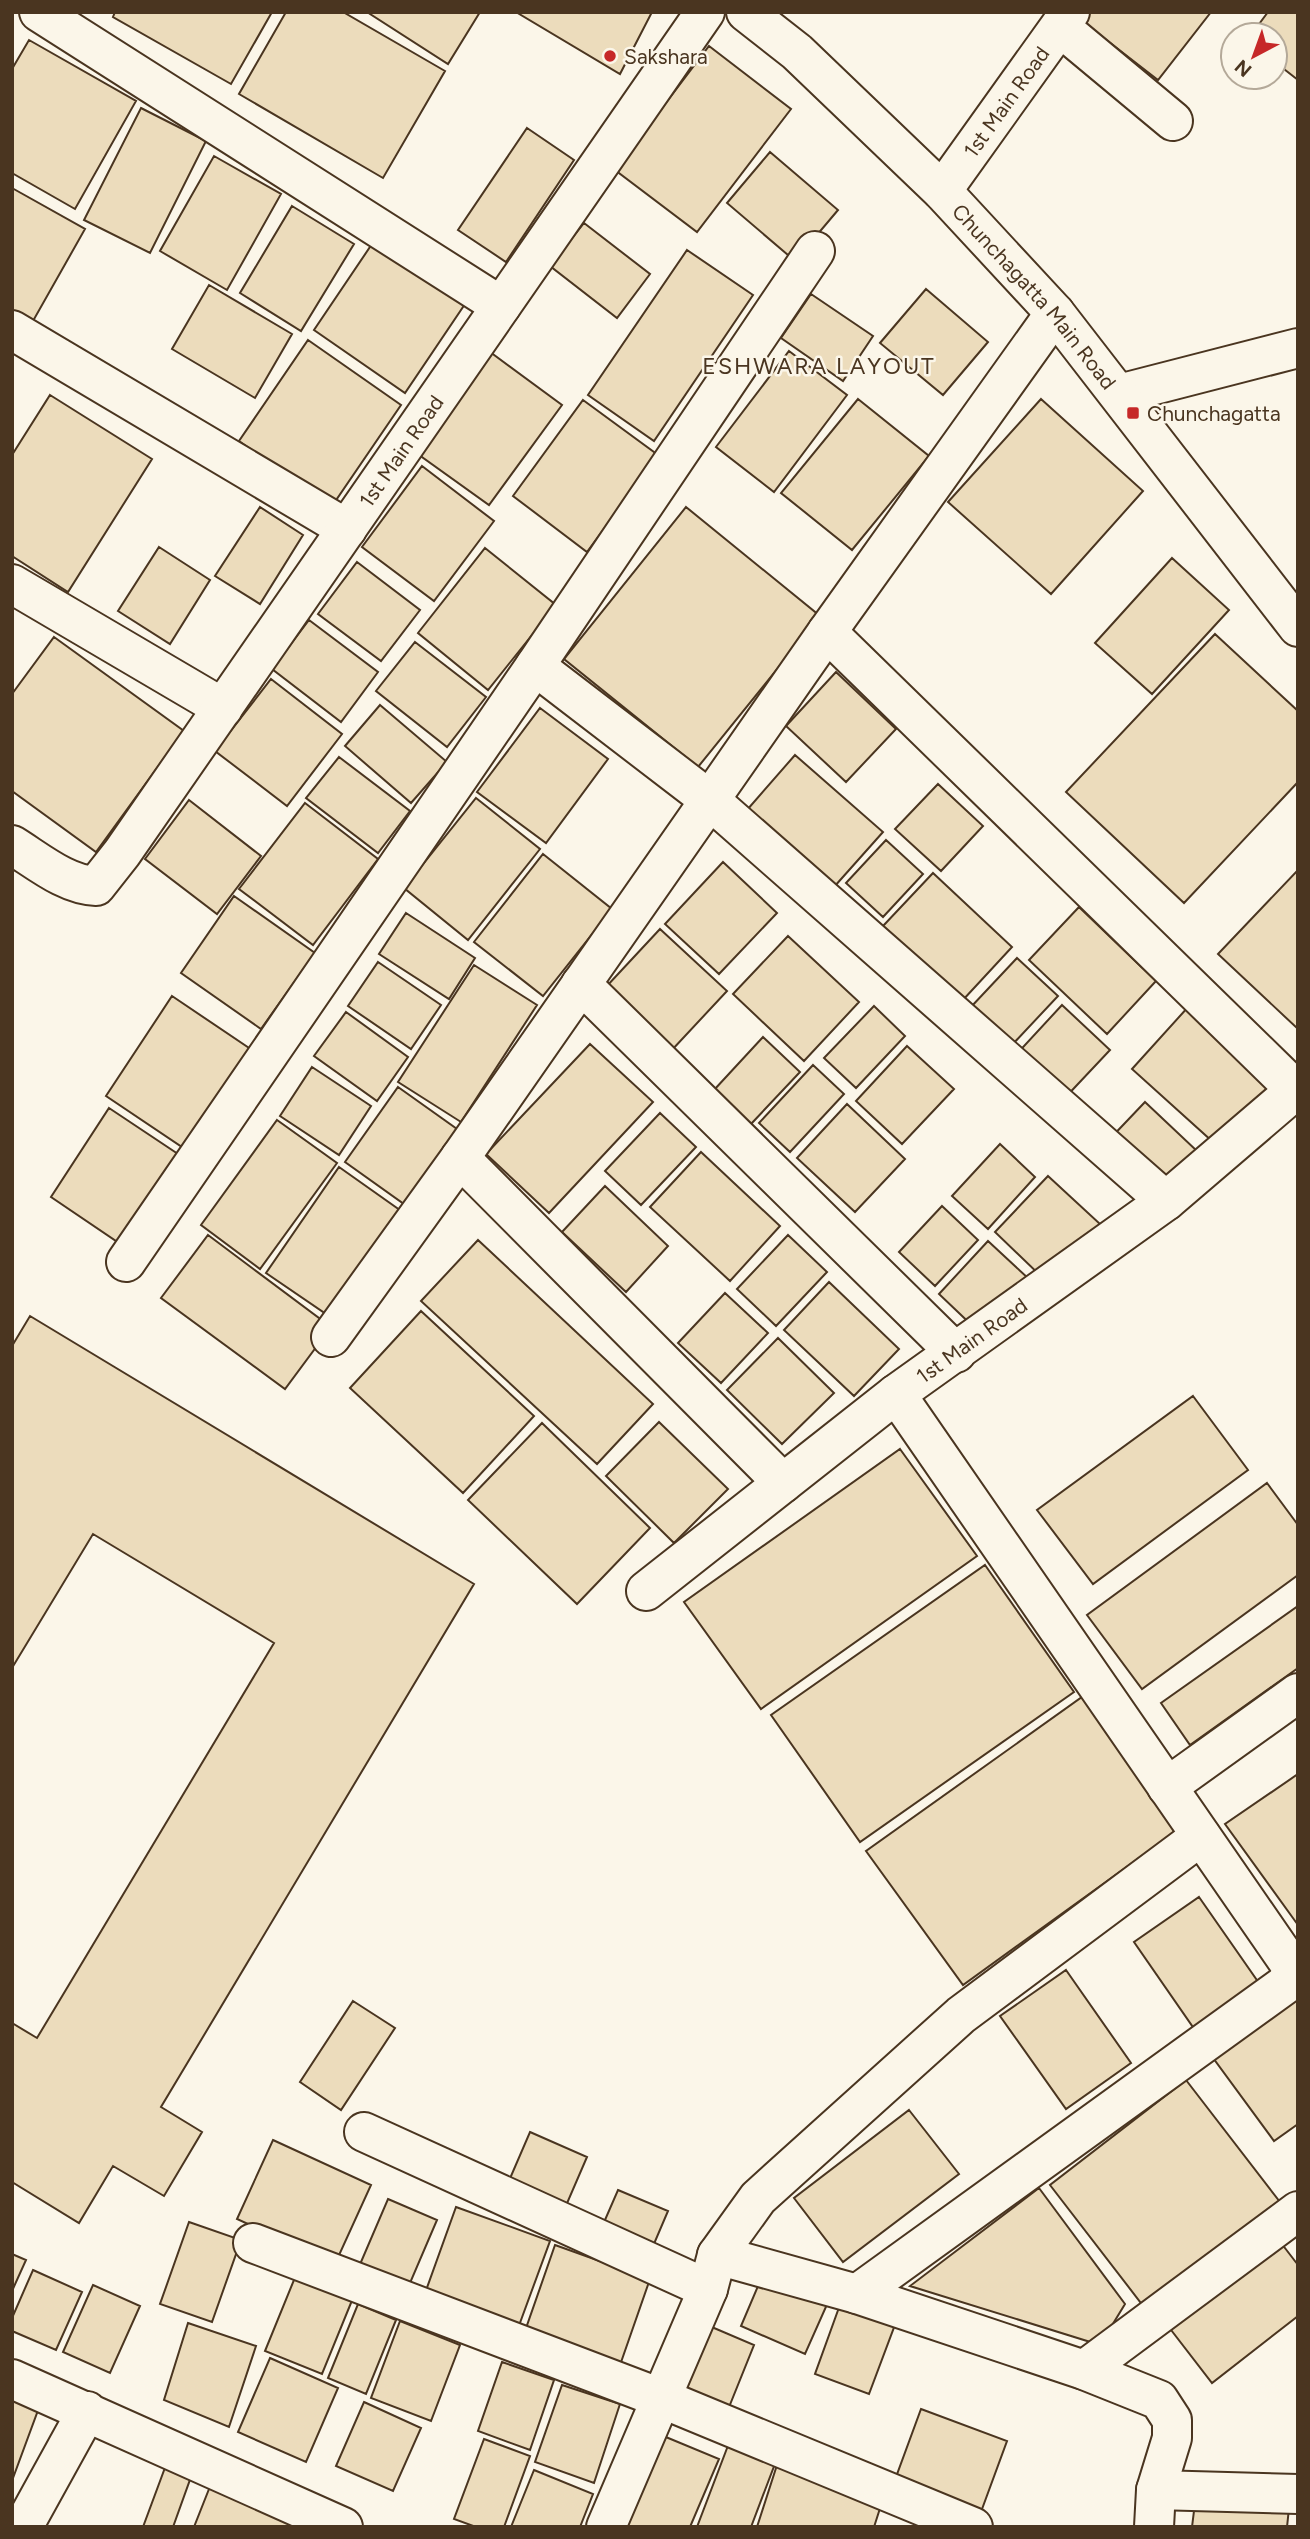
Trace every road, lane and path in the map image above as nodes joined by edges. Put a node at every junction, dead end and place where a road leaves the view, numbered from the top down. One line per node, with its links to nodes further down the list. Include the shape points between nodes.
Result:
1 (39, 12): 8 (street)
2 (705, 12): 8 (street, 1st Main Road)
3 (746, 12): 6 (street, Chunchagatta Main Road, via 797,52)
4 (1065, 20): 5 (street); 6 (street, 1st Main Road)
5 (1173, 121)
6 (942, 191): 9 (street, Chunchagatta Main Road)
7 (815, 251): 17 (street)
8 (501, 306): 13 (street, 1st Main Road)
9 (1055, 313): 12 (street, Chunchagatta Main Road); 16 (street)
10 (12, 330): 13 (street)
11 (1298, 348): 12 (street)
12 (1119, 394): 15 (street, Chunchagatta Main Road)
13 (347, 529): 18 (street, 1st Main Road)
14 (12, 584): 18 (street)
15 (1298, 628)
16 (827, 632): 19 (street); 22 (street)
17 (535, 666): 19 (street); 25 (street)
18 (223, 708): 20 (street, 1st Main Road, via 96,886 72,881)
19 (711, 801): 21 (street); 24 (street)
20 (12, 845)
21 (581, 984): 23 (street); 27 (street)
22 (1297, 1090): 24 (street, 1st Main Road)
23 (460, 1158): 26 (street); 29 (street)
24 (1166, 1201): 27 (street, 1st Main Road)
25 (126, 1262)
26 (331, 1337)
27 (956, 1353): 28 (street, 1st Main Road)
28 (896, 1394): 29 (street, 1st Main Road); 32 (street)
29 (783, 1483): 30 (street, 1st Main Road)
30 (646, 1591)
31 (1298, 1693): 32 (street)
32 (1167, 1787): 33 (street)
33 (1201, 1836): 34 (street); 38 (street, via 961,2015 758,2199)
34 (1298, 1976): 39 (street)
35 (364, 2132): 38 (street)
36 (1298, 2211): 40 (street)
37 (253, 2243): 42 (street)
38 (713, 2272): 39 (street); 42 (street)
39 (857, 2294): 40 (street)
40 (1084, 2370): 45 (street, via 1159,2400 1167,2409 1172,2438)
41 (12, 2379): 43 (street)
42 (663, 2399): 48 (street); 49 (street)
43 (87, 2411): 46 (street); 47 (street)
44 (1298, 2494): 45 (street)
45 (1155, 2509)
46 (23, 2527)
47 (343, 2527)
48 (606, 2527)
49 (973, 2527)

